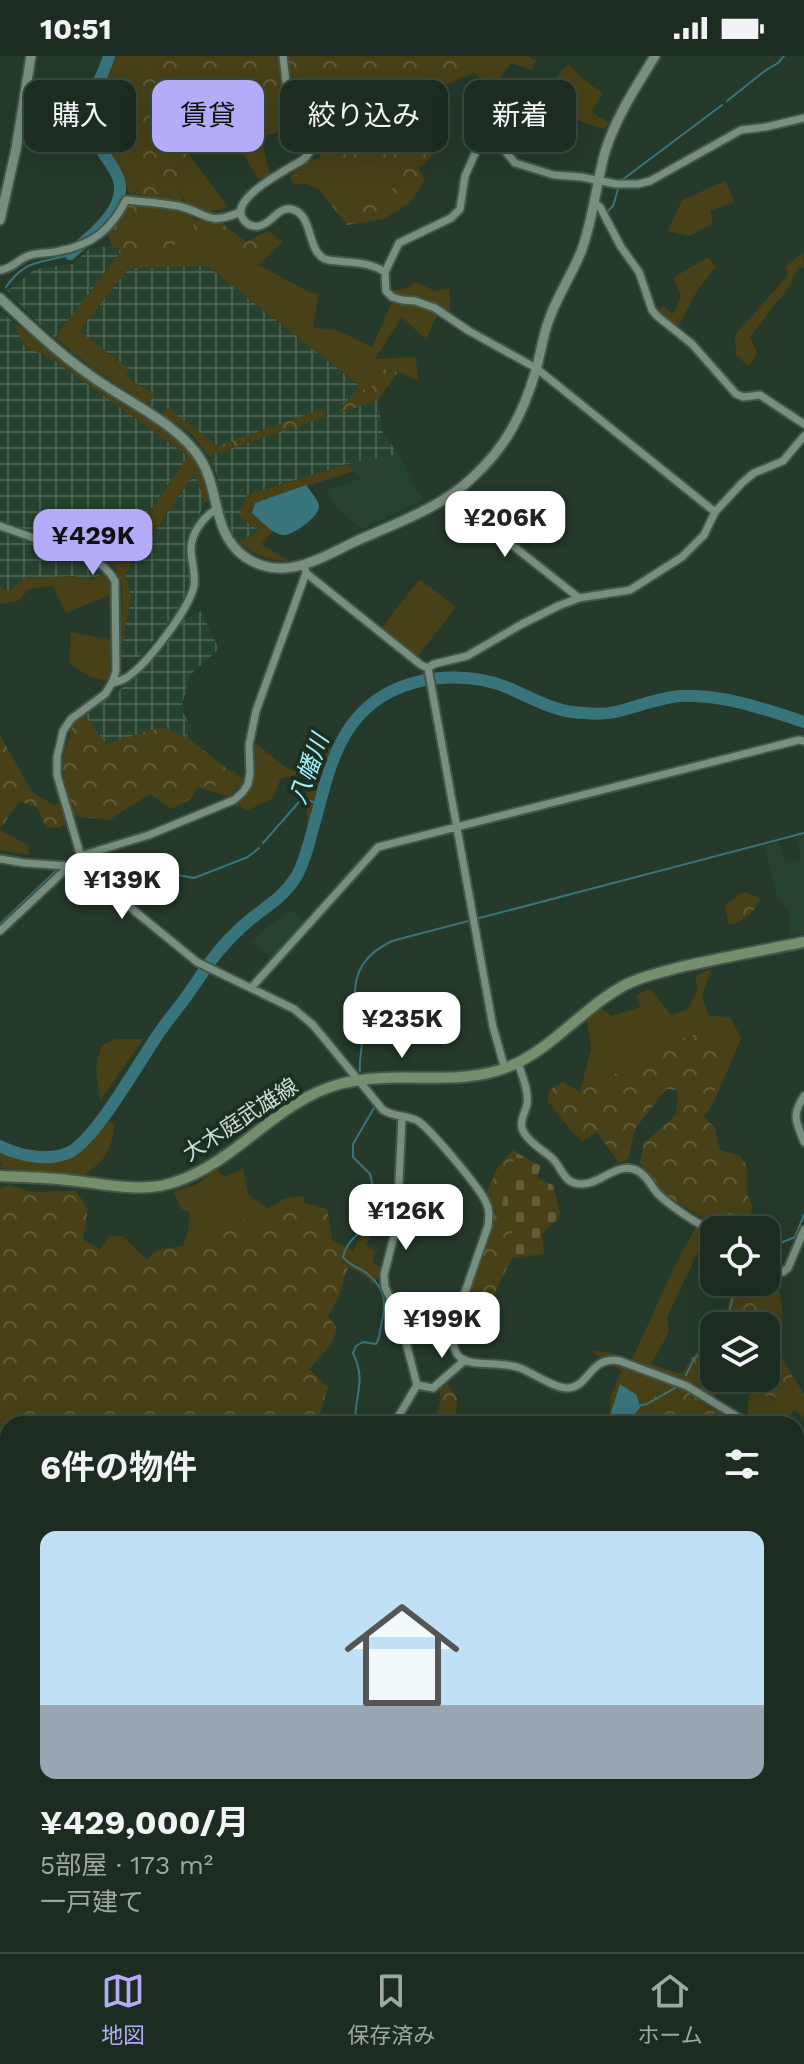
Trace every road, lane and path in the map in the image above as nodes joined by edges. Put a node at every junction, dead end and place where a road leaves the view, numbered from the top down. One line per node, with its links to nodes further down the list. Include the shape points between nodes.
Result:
1 (31, 56): 8 (street)
2 (283, 56): 7 (street, via 287,91 310,143 309,153 249,194)
3 (655, 56): 5 (street, via 619,117)
4 (804, 118): 5 (street, via 741,130 650,181)
5 (598, 181): 6 (street); 10 (street, via 515,163 499,144 486,141 465,176 460,209 399,243)
6 (594, 202): 12 (street, via 582,249 550,315); 13 (street, via 639,272 657,316 692,344 736,394 760,395)
7 (240, 212): 9 (street, via 208,219 181,206 126,200 119,215 86,244 29,255); 10 (street, via 255,227 290,209 299,213 325,259 373,265)
8 (0, 220)
9 (0, 270)
10 (385, 272): 12 (street, via 386,291 392,297 435,308)
11 (0, 298): 16 (street, via 88,375 189,444 202,461)
12 (536, 368): 15 (street, via 508,437); 17 (street)
13 (804, 424)
14 (804, 436): 17 (street, via 783,461 754,473)
15 (450, 496): 19 (street); 20 (street)
16 (217, 509): 19 (street, via 222,531 244,556 272,569); 22 (street, via 193,539 194,587 177,620 143,662)
17 (715, 512): 20 (street, via 704,535 682,557 630,590)
18 (0, 526): 22 (street, via 91,558 111,573 116,591)
19 (305, 569): 21 (street); 25 (street, via 256,711 243,792 149,835)
20 (579, 598): 21 (street, via 467,656)
21 (428, 670): 24 (street)
22 (112, 683): 25 (street, via 71,719 57,757 57,775)
23 (804, 741): 24 (street)
24 (456, 827): 30 (street, via 378,847); 32 (street)
25 (80, 856): 27 (street); 30 (street, via 84,867 197,962)
26 (0, 859): 27 (street)
27 (69, 866): 28 (street)
28 (0, 931)
29 (804, 942): 31 (main road, 大木庭武雄線, via 629,983)
30 (251, 988): 33 (street, via 303,1016)
31 (518, 1063): 32 (main road, 大木庭武雄線); 38 (street, via 527,1094 521,1127 570,1181 590,1183 631,1168 640,1171 660,1197)
32 (505, 1069): 33 (main road, 大木庭武雄線, via 480,1076)
33 (358, 1080): 35 (street, via 383,1110); 37 (main road, 大木庭武雄線, via 310,1095 210,1165 173,1183 135,1187)
34 (804, 1096): 36 (street, via 795,1118)
35 (402, 1117): 41 (street, via 425,1127 479,1189 489,1209 452,1337 456,1353); 42 (street, via 397,1224 384,1275)
36 (804, 1142)
37 (0, 1176)
38 (700, 1224)
39 (804, 1230): 40 (street, via 788,1268)
40 (780, 1271)
41 (465, 1360): 42 (street, via 433,1388); 44 (street, via 519,1367 566,1388 577,1385 601,1362 620,1361 687,1386)
42 (417, 1385): 43 (street)
43 (399, 1416)
44 (736, 1416)

